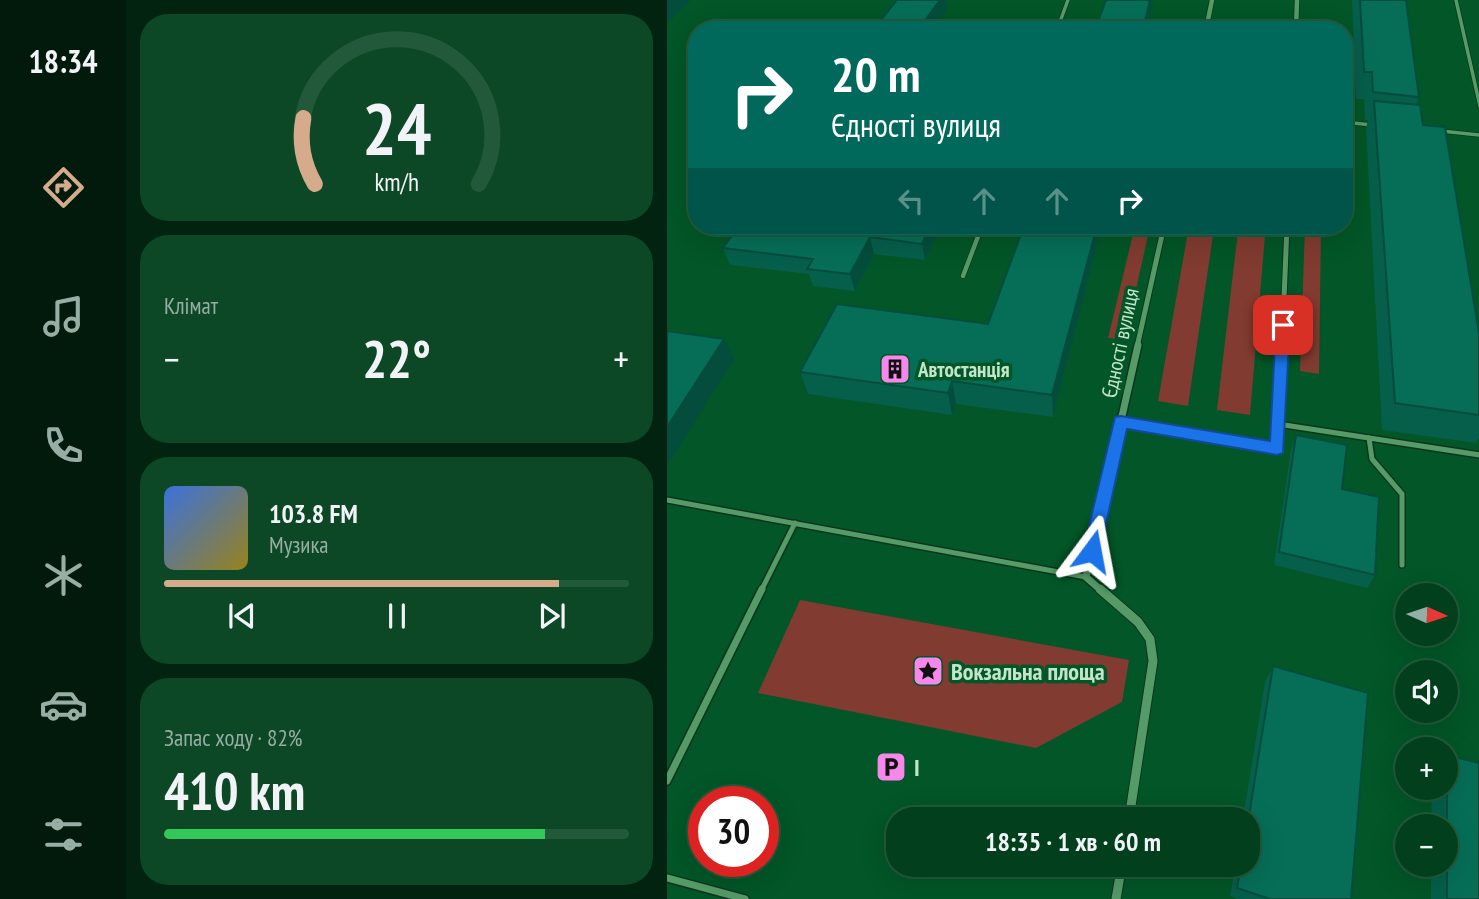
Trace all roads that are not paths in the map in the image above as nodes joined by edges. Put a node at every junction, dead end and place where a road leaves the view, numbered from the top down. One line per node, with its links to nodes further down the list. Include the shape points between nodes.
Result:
1 (1068, 0): 5 (lane)
2 (1212, 0): 6 (street)
3 (1297, 0): 7 (street)
4 (1456, 0): 8 (lane)
5 (1060, 21)
6 (1207, 21)
7 (1296, 21)
8 (1479, 106)
9 (1353, 123): 10 (lane)
10 (1385, 126)
11 (1439, 131): 12 (lane)
12 (1479, 135)
13 (979, 235): 16 (lane)
14 (1162, 235): 17 (street, Єдності вулиця)
15 (1287, 235): 18 (street, Єдності вулиця)
16 (963, 276)
17 (1121, 422): 18 (street, Єдності вулиця, via 1277,449); 24 (street)
18 (1278, 424): 19 (lane)
19 (1369, 438): 20 (lane); 23 (lane, via 1372,459 1403,494)
20 (1479, 455)
21 (667, 500): 22 (lane)
22 (795, 523): 24 (lane); 25 (lane)
23 (1401, 565)
24 (1086, 577): 26 (street, via 1138,622 1150,639 1153,661)
25 (667, 780)
26 (1131, 807)
27 (1120, 877): 30 (street)
28 (667, 878): 29 (lane)
29 (745, 899)
30 (1116, 899)

